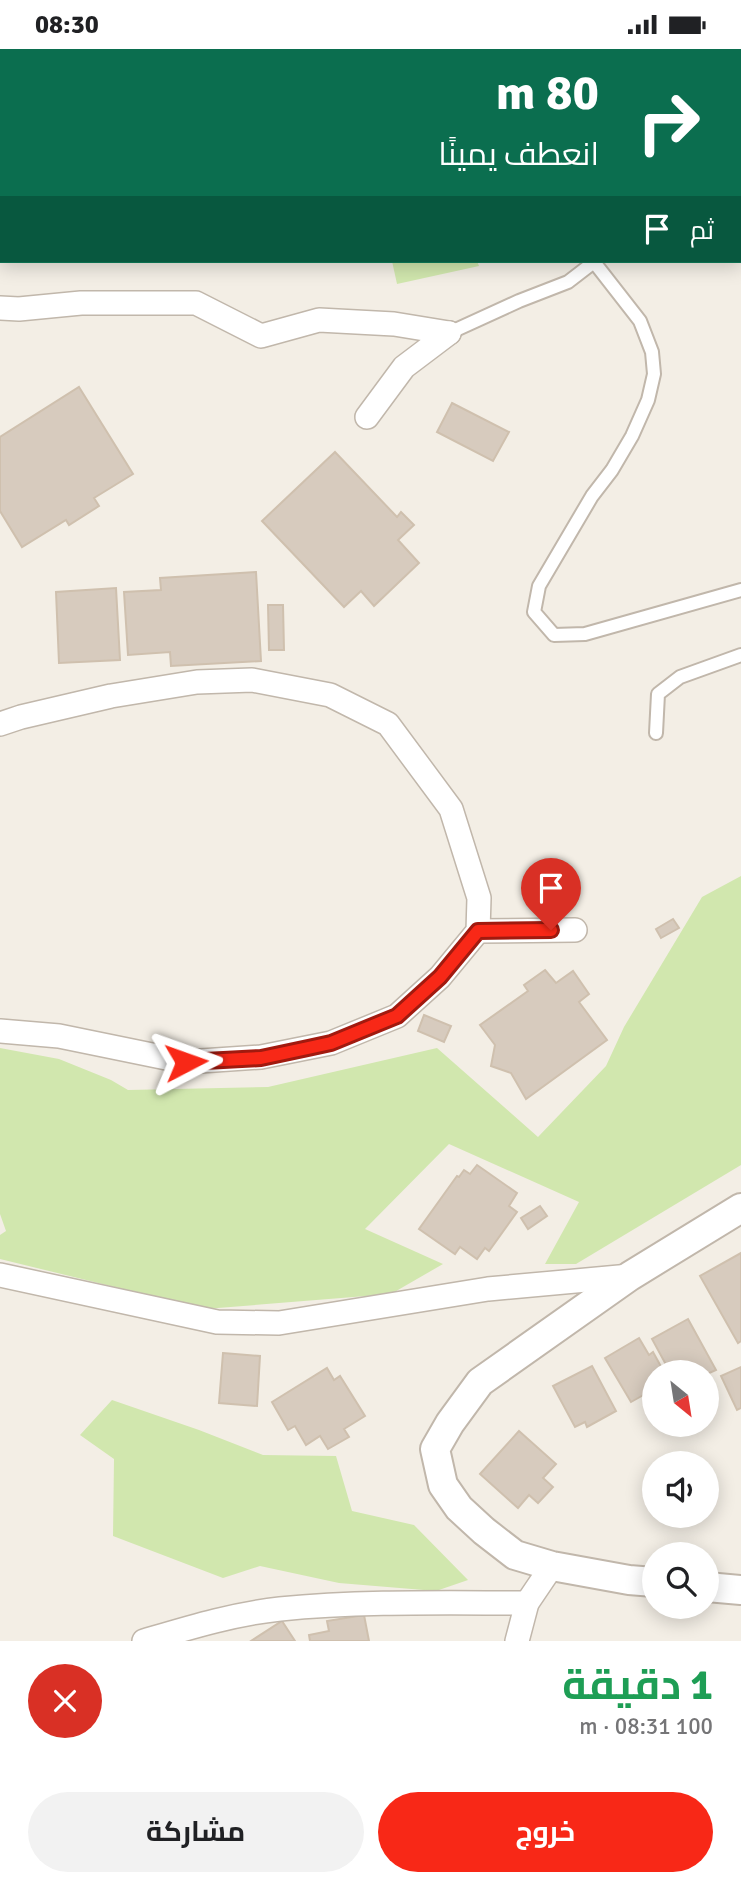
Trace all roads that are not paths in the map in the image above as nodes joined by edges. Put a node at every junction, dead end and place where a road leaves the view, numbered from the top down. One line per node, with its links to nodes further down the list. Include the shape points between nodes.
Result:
1 (593, 263): 4 (lane, via 568,282)
2 (595, 263): 6 (lane, via 640,321 652,352 654,374 632,436 539,586 534,612 554,635 586,634)
3 (0, 308): 4 (street, via 196,303 261,336 319,320)
4 (449, 333): 5 (street, via 404,367)
5 (367, 418)
6 (741, 590)
7 (741, 655): 9 (lane, via 680,677 659,694)
8 (0, 724): 11 (street, via 111,696 197,682 252,680 330,695 388,724 451,809 479,898)
9 (656, 733)
10 (575, 930): 11 (street)
11 (478, 931): 12 (street, via 440,977 397,1016 331,1043 261,1058 186,1062 59,1037)
12 (0, 1031)
13 (741, 1208): 15 (street)
14 (0, 1275): 15 (street, via 217,1322 304,1319 488,1289)
15 (630, 1276): 16 (street, via 480,1383 435,1448 443,1485 459,1508 515,1555)
16 (552, 1566): 17 (street); 20 (street)
17 (642, 1581)
18 (719, 1588): 19 (street)
19 (741, 1590)
20 (527, 1603): 21 (street, via 278,1609); 22 (street)
21 (144, 1641)
22 (517, 1641)

